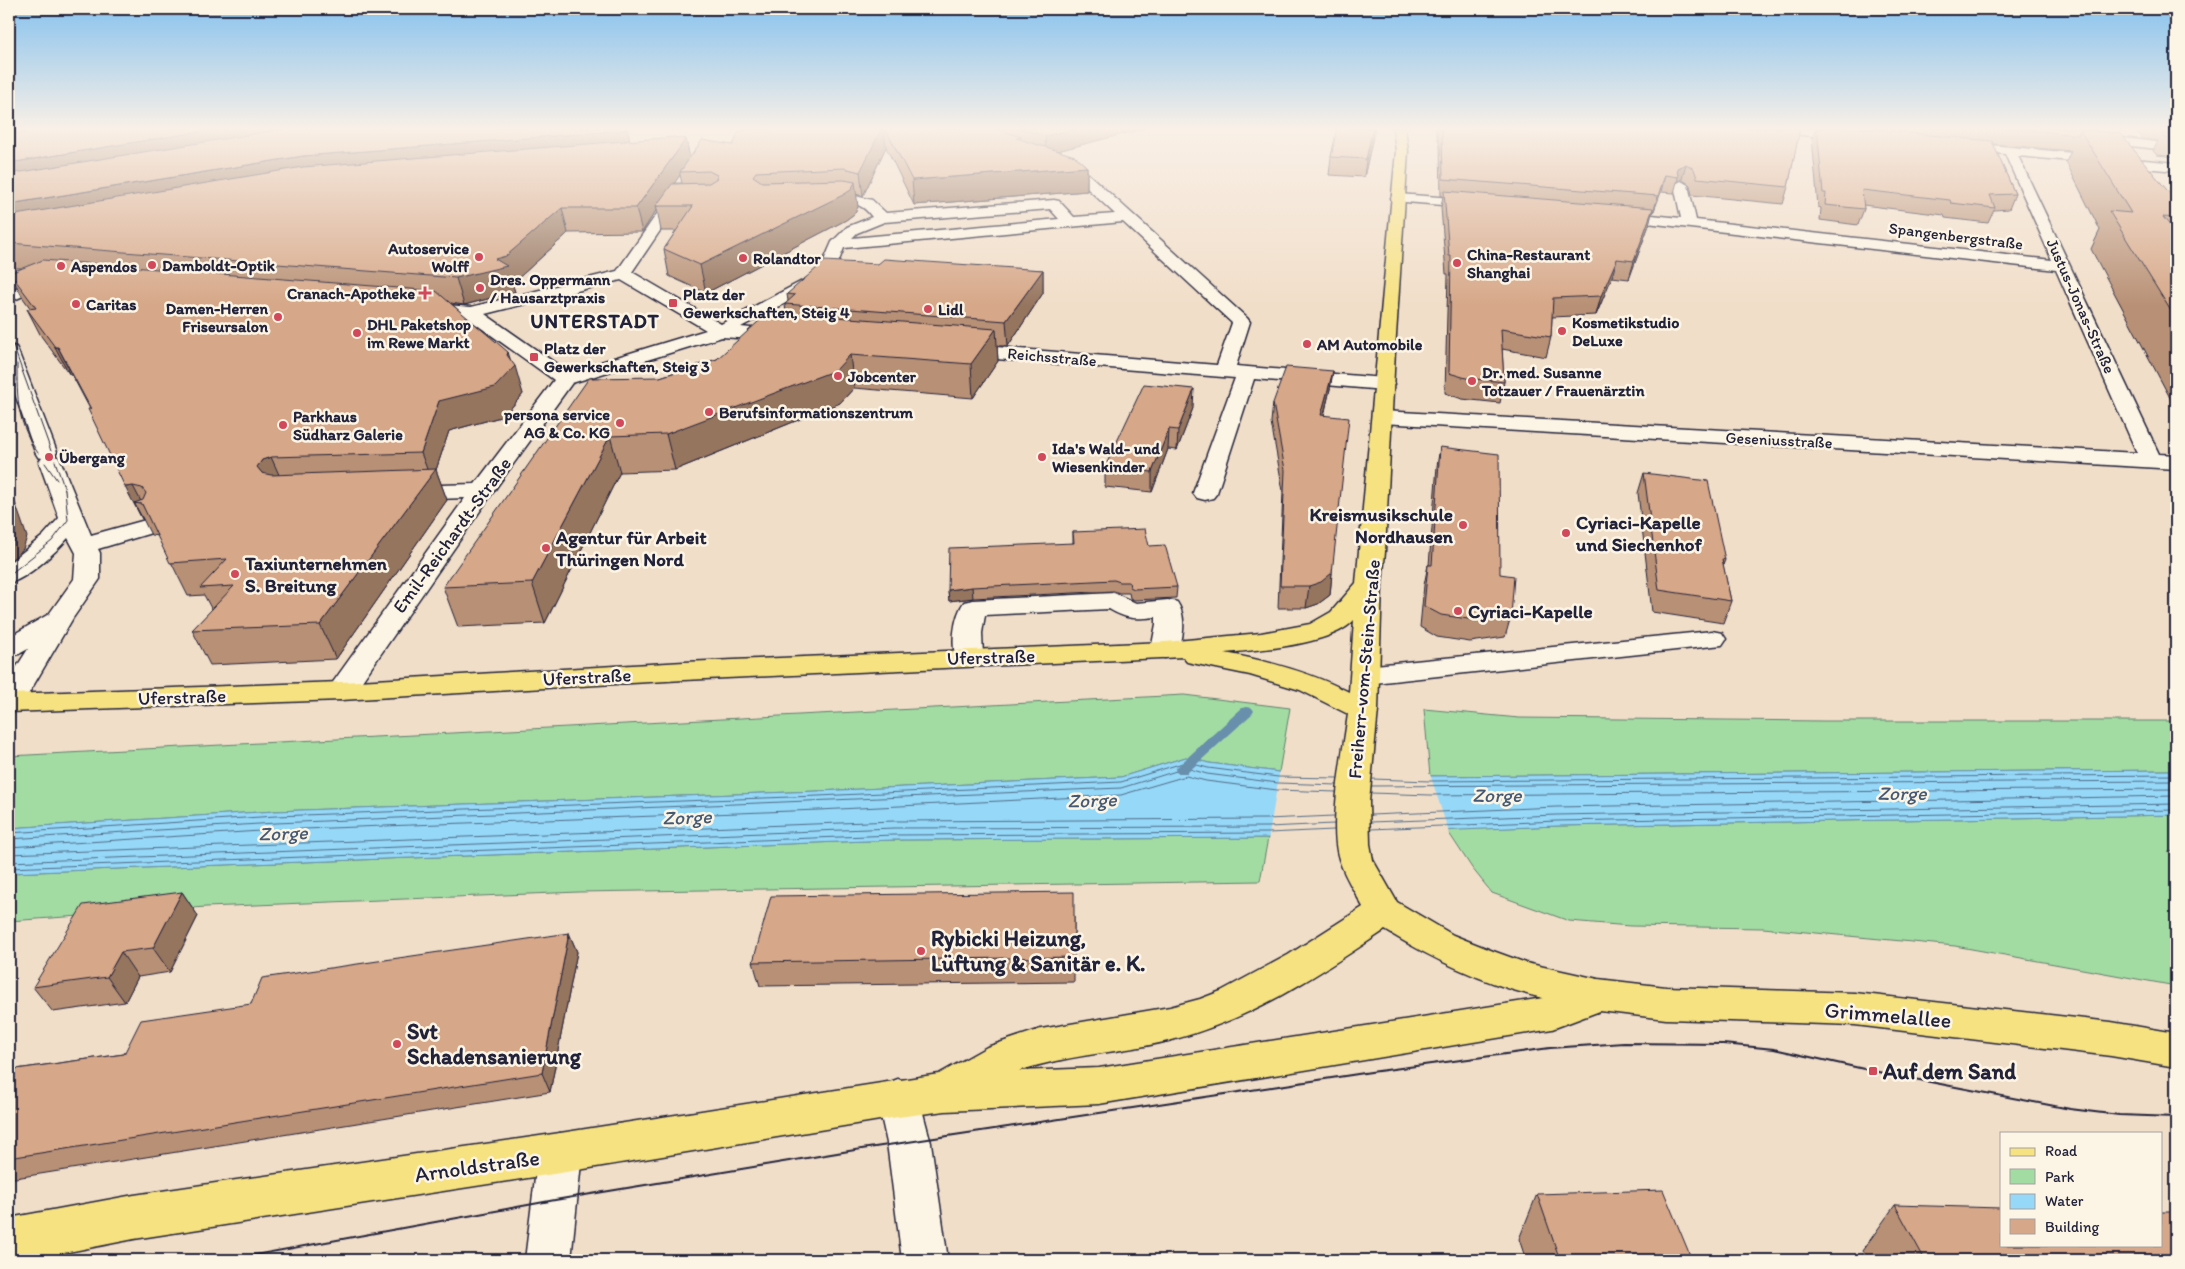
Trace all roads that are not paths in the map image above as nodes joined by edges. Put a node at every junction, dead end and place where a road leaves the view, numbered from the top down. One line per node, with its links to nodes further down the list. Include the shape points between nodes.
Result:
1 (685, 187): 16 (street, via 680,202)
2 (1094, 187): 10 (street)
3 (1399, 187): 6 (main road, Freiherr-vom-Stein-Straße)
4 (1681, 187): 13 (street)
5 (2027, 187): 15 (street, Justus-Jonas-Straße)
6 (1398, 198): 8 (street); 30 (main road, Freiherr-vom-Stein-Straße)
7 (802, 199): 11 (street, via 847,198 867,204)
8 (1494, 206)
9 (1601, 214): 13 (street, Spangenbergstraße)
10 (1126, 217): 12 (street); 27 (street, via 1241,322)
11 (882, 218): 12 (street, via 1054,204); 14 (street, via 852,230)
12 (1070, 222): 14 (street)
13 (1689, 222): 15 (street, Spangenbergstraße)
14 (837, 245): 23 (street, via 826,275)
15 (2063, 266): 32 (street, Justus-Jonas-Straße)
16 (623, 274): 22 (street); 23 (street)
17 (18, 275): 18 (street)
18 (53, 278): 19 (street); 20 (street)
19 (73, 279)
20 (9, 297)
21 (401, 306): 22 (street)
22 (471, 312): 29 (street)
23 (721, 331): 24 (street); 29 (street)
24 (800, 337)
25 (936, 348): 27 (street, Reichsstraße)
26 (9, 351): 37 (street)
27 (1225, 371): 28 (street, Reichsstraße)
28 (1246, 373): 30 (street, Reichsstraße); 36 (street)
29 (565, 380): 34 (street, Emil-Reichardt-Straße)
30 (1384, 384): 31 (main road, Freiherr-vom-Stein-Straße)
31 (1382, 417): 32 (street, Geseniusstraße); 41 (main road, Freiherr-vom-Stein-Straße)
32 (2151, 460): 33 (street, Geseniusstraße)
33 (2176, 462)
34 (486, 486): 35 (street); 48 (street, Emil-Reichardt-Straße)
35 (383, 493)
36 (1205, 493)
37 (71, 519): 39 (street); 40 (street, via 52,541)
38 (151, 530): 39 (street)
39 (86, 549): 42 (street, via 87,579)
40 (9, 575)
41 (1369, 584): 45 (main road, via 1341,618 1318,631 1261,641); 47 (main road, Freiherr-vom-Stein-Straße)
42 (60, 618): 44 (street); 49 (street)
43 (1712, 639): 47 (street)
44 (9, 648)
45 (1165, 650): 46 (main road, Uferstraße); 46 (street, via 1170,624 1168,608 1132,611 1114,601 973,608 968,633); 50 (main road, via 1255,667 1310,684)
46 (969, 657): 48 (main road, Uferstraße)
47 (1365, 675): 50 (main road, Freiherr-vom-Stein-Straße)
48 (340, 691): 49 (main road, Uferstraße)
49 (9, 703)
50 (1364, 710): 51 (main road, Freiherr-vom-Stein-Straße, via 1353,802 1353,844 1356,860)
51 (1384, 912): 52 (main road, via 1440,945 1480,962 1524,978); 54 (main road, via 1301,966 1206,1014 1170,1024 1041,1046 1001,1059)
52 (1598, 995): 53 (main road, Grimmelallee, via 1666,1003 1855,1009 2111,1039); 54 (main road, Arnoldstraße, via 1552,1014 1098,1086)
53 (2176, 1050)
54 (945, 1092): 55 (main road, Arnoldstraße)
55 (898, 1098): 56 (main road, Arnoldstraße); 59 (street, via 909,1143)
56 (560, 1154): 57 (main road, Arnoldstraße, via 134,1217); 58 (street)
57 (9, 1241)
58 (548, 1260)
59 (925, 1260)

